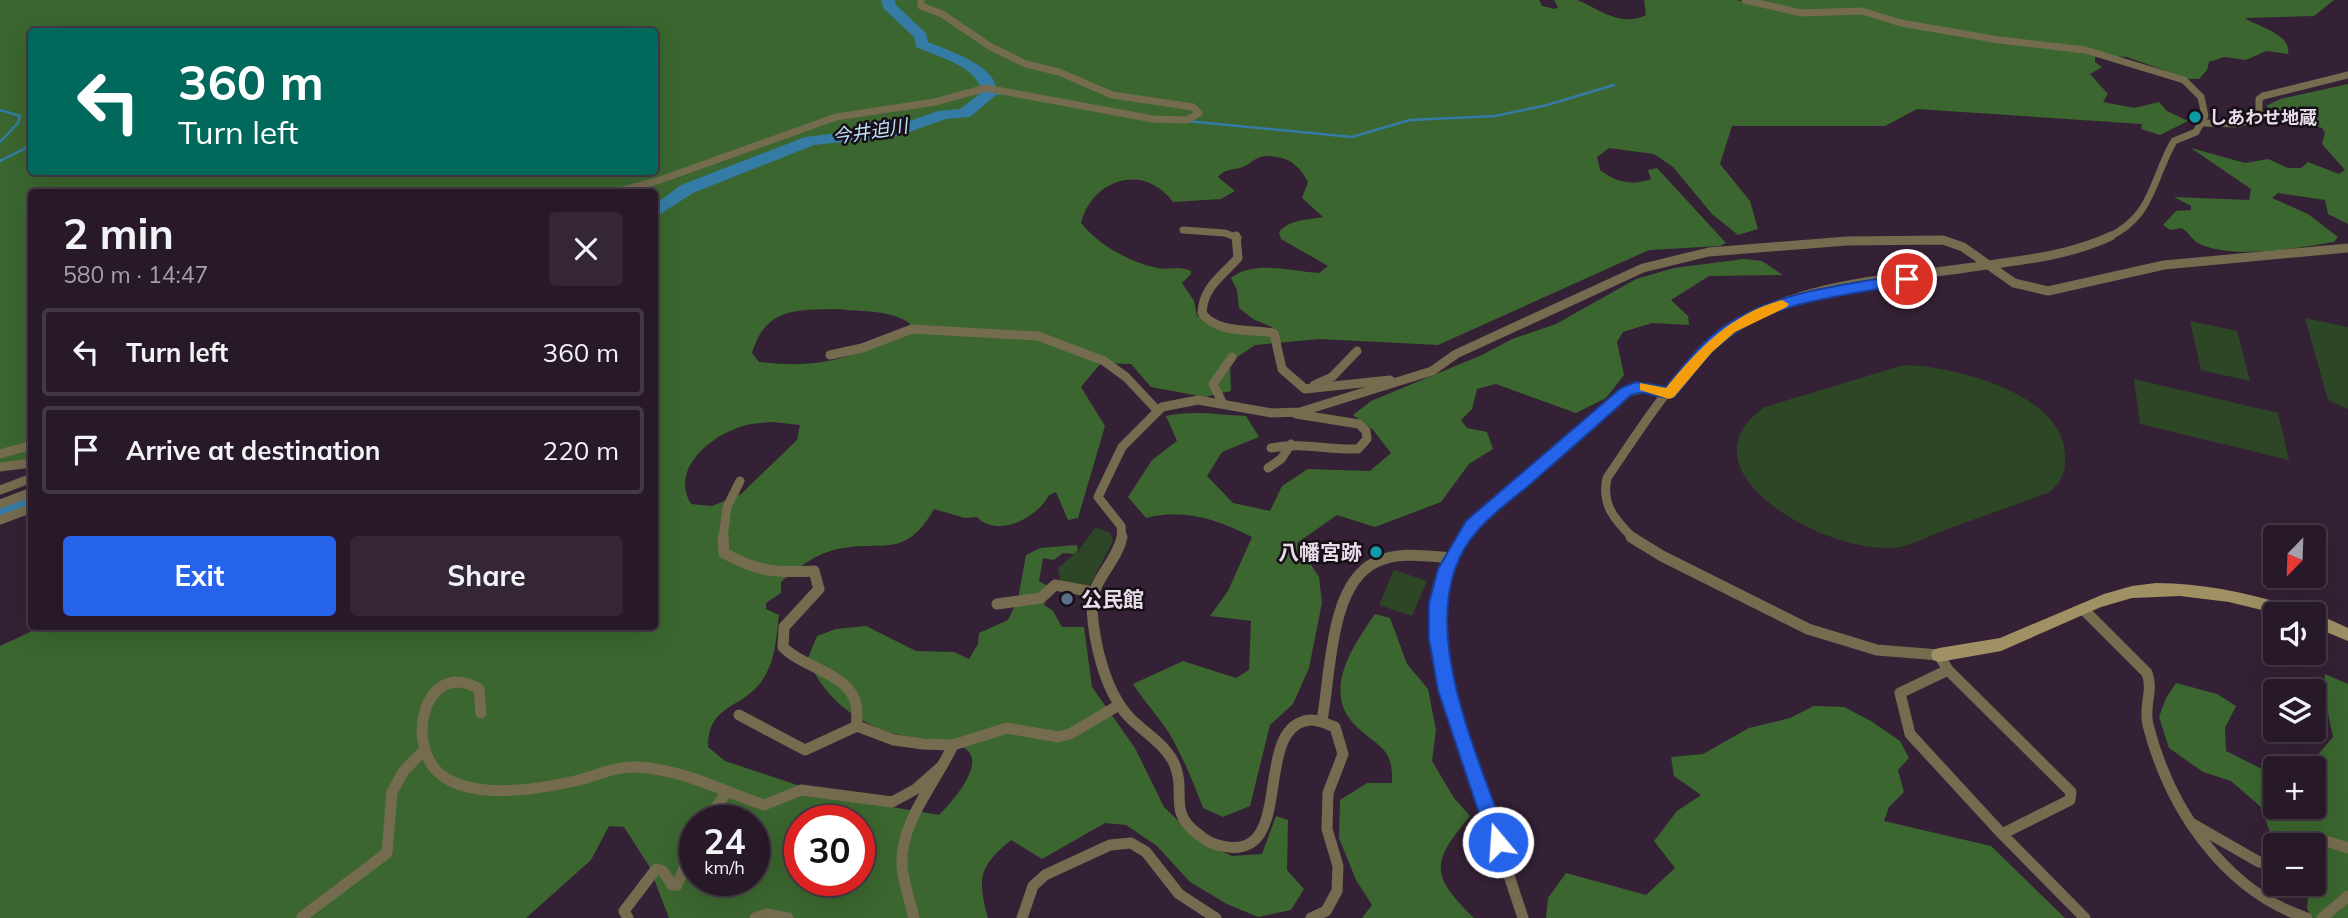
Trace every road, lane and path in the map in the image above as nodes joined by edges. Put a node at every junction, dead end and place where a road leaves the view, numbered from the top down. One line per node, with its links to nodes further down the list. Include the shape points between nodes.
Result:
1 (921, 0): 5 (street, via 921,6 1026,64 1059,72 1112,95 1193,107 1199,113 1187,120 1153,119 999,89 976,89 935,102 836,117)
2 (1745, 0): 4 (street, via 1801,13 1862,11 1906,24 2115,57 2197,88 2203,99)
3 (2348, 75): 4 (street, via 2263,96 2259,116 2254,119 2231,126)
4 (2203, 123): 8 (street, via 2193,138 2174,141 2147,206 2132,224 2070,250)
5 (627, 189)
6 (1183, 230): 13 (street, via 1237,236 1238,258 1212,285 1202,304 1203,315 1219,328 1276,335 1279,364)
7 (2348, 248): 8 (street, via 2164,265 2048,291 2014,283)
8 (1989, 265): 12 (street, via 1954,243 1930,239 1743,248 1682,256 1643,268); 14 (street, via 1825,292 1760,312 1707,348)
9 (1357, 351): 13 (street, via 1332,377)
10 (830, 355): 16 (street, via 912,329 1038,336 1104,361)
11 (1232, 357): 15 (street, via 1213,384)
12 (1408, 379): 13 (street); 17 (street)
13 (1305, 389)
14 (1669, 394): 32 (street, via 1650,387 1626,392 1479,518); 39 (street, via 1607,478 1605,502 1622,530 1662,556 1808,629 1877,650)
15 (1223, 404): 16 (street, via 1190,401); 17 (street)
16 (1157, 410): 33 (street, via 1122,447 1099,493 1100,505 1120,523 1122,531 1120,544)
17 (1291, 413): 18 (street, via 1359,424 1367,436 1358,449)
18 (1291, 444): 20 (street); 24 (street)
19 (28, 446): 21 (street)
20 (1271, 448)
21 (0, 454)
22 (28, 464): 23 (street)
23 (0, 467)
24 (1268, 468)
25 (28, 480): 27 (street)
26 (740, 481): 45 (street, via 721,523 724,553 751,568 780,573 814,571 819,589 784,626 783,647 794,660 845,686 856,702)
27 (0, 490)
28 (28, 494): 29 (street)
29 (0, 504)
30 (28, 510): 31 (street)
31 (0, 520)
32 (1451, 558): 44 (street, via 1395,555 1368,565 1354,577 1343,595); 66 (street, via 1438,603 1438,639 1447,690)
33 (1093, 592): 35 (street, via 1055,584 1041,598); 41 (street, via 1095,631)
34 (2263, 603): 36 (street, via 2172,591 2111,597)
35 (997, 604)
36 (2083, 609): 39 (street, via 2004,643); 51 (street, via 2147,673 2152,686 2145,720)
37 (2326, 625): 38 (street)
38 (2348, 635)
39 (1938, 655): 40 (street)
40 (1948, 670): 52 (street, via 1900,693 1910,734); 52 (street, via 2071,792 2070,800)
41 (1119, 705): 44 (street, via 1175,765 1179,815 1185,824 1224,847 1251,844 1258,838 1289,730 1299,722); 46 (street, via 1058,737 1007,728)
42 (481, 713): 47 (street, via 477,687 461,681 438,691 424,709)
43 (739, 715): 45 (street, via 805,750)
44 (1322, 720): 65 (street, via 1335,727 1343,754 1328,793 1327,829 1338,866 1337,891 1326,911)
45 (857, 726): 46 (street, via 908,743)
46 (953, 746): 48 (street)
47 (424, 750): 49 (street, via 439,775 466,788 564,783 640,768); 58 (street, via 396,780 387,798 387,853)
48 (941, 767): 49 (street, via 892,802 801,790 764,805); 62 (street, via 913,819 903,850)
49 (726, 793): 50 (street)
50 (717, 805)
51 (2188, 820): 55 (street); 68 (street, via 2239,876 2290,913)
52 (2002, 834): 67 (street)
53 (2326, 842): 54 (street)
54 (2348, 848)
55 (2263, 863)
56 (679, 880): 59 (street, via 672,885 656,869 624,911)
57 (2348, 896): 69 (street)
58 (302, 917)
59 (628, 918)
60 (755, 918): 61 (street, via 767,914)
61 (789, 918)
62 (914, 918)
63 (1023, 918): 64 (street, via 1033,886 1045,875 1110,845 1131,843 1146,852 1179,894)
64 (1216, 918)
65 (1311, 918)
66 (1523, 918)
67 (2085, 918)
68 (2307, 918)
69 (2322, 918)

